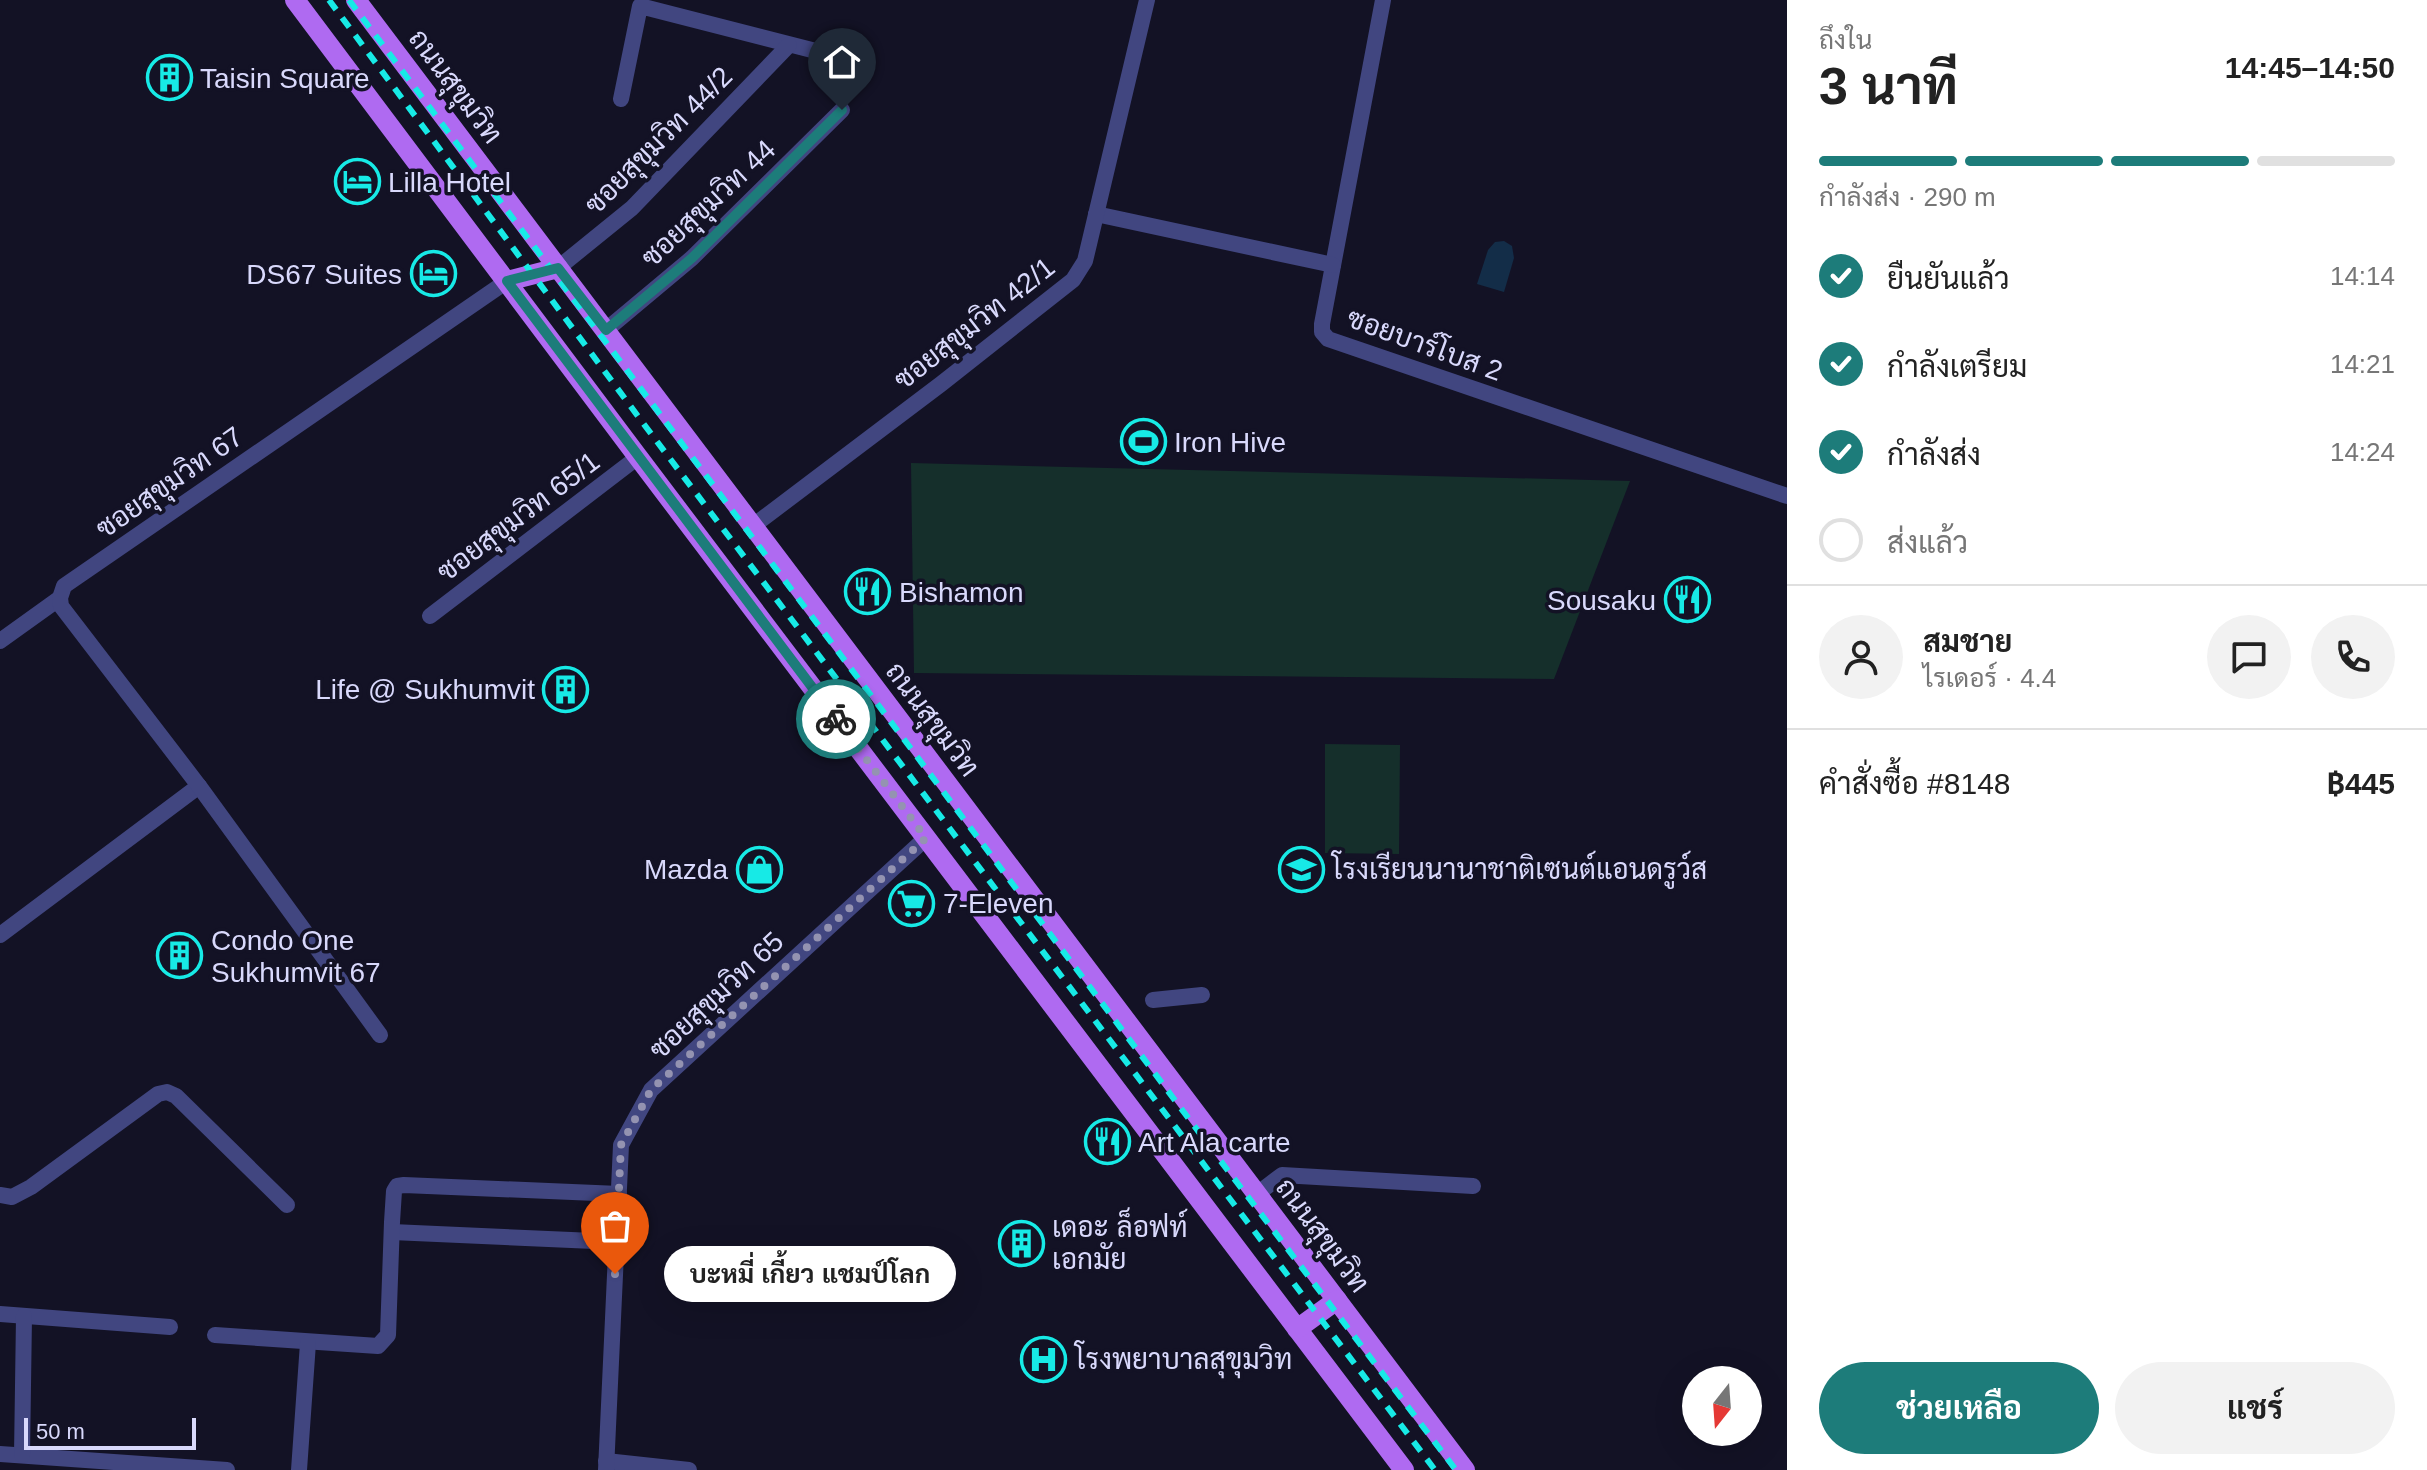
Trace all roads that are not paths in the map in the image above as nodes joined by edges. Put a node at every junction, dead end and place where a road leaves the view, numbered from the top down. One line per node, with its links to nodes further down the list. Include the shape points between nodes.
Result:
1 (295, 0): 12 (main road)
2 (356, 0): 11 (main road, ถนนสุขุมวิท)
3 (1147, 0): 9 (street, ซอยสุขุมวิท 42/1)
4 (1383, 0): 10 (street, ซอยบาร์โบส 2)
5 (789, 45): 6 (street); 7 (street, via 640,6); 11 (street, ซอยสุขุมวิท 44/2, via 632,208)
6 (851, 60)
7 (621, 99)
8 (842, 110): 13 (street, ซอยสุขุมวิท 44, via 692,258)
9 (1096, 214): 10 (street); 16 (street, ซอยสุขุมวิท 42/1, via 1085,261 1073,280)
10 (1333, 265): 15 (street, ซอยบาร์โบส 2, via 1322,324 1328,339)
11 (558, 268): 12 (main road); 13 (main road, ถนนสุขุมวิท)
12 (507, 281): 14 (main road); 17 (street, ซอยสุขุมวิท 67, via 64,586)
13 (606, 330): 16 (main road, ถนนสุขุมวิท)
14 (638, 457): 18 (street, ซอยสุขุมวิท 65/1); 21 (main road)
15 (1787, 496)
16 (753, 526): 28 (main road, ถนนสุขุมวิท)
17 (60, 598): 19 (street, ซอยสุขุมวิท 67); 20 (street)
18 (430, 616)
19 (0, 641)
20 (199, 786): 22 (street); 25 (street)
21 (926, 838): 27 (street, ซอยสุขุมวิท 65, via 651,1090 621,1145); 37 (main road)
22 (0, 935)
23 (1202, 995): 24 (street)
24 (1153, 1000)
25 (380, 1035)
26 (1473, 1186): 28 (street, via 1282,1175)
27 (619, 1194): 31 (street, via 397,1186); 32 (street, ซอยสุขุมวิท 65)
28 (1257, 1194): 33 (main road, ถนนสุขุมวิท)
29 (0, 1195): 30 (street, via 12,1197 31,1187 167,1092)
30 (287, 1205)
31 (392, 1232): 32 (street); 39 (street, via 384,1342)
32 (617, 1242): 42 (street, ซอยสุขุมวิท 65)
33 (1337, 1300): 37 (main road); 47 (main road, ถนนสุขุมวิท)
34 (0, 1314): 35 (street)
35 (24, 1316): 36 (street); 41 (street)
36 (170, 1327)
37 (1297, 1329): 46 (main road)
38 (215, 1335): 39 (street)
39 (308, 1343): 44 (street)
40 (0, 1454): 41 (street)
41 (22, 1455): 43 (street)
42 (606, 1466): 45 (street)
43 (227, 1470)
44 (299, 1470)
45 (689, 1470)
46 (1404, 1470)
47 (1465, 1470)

